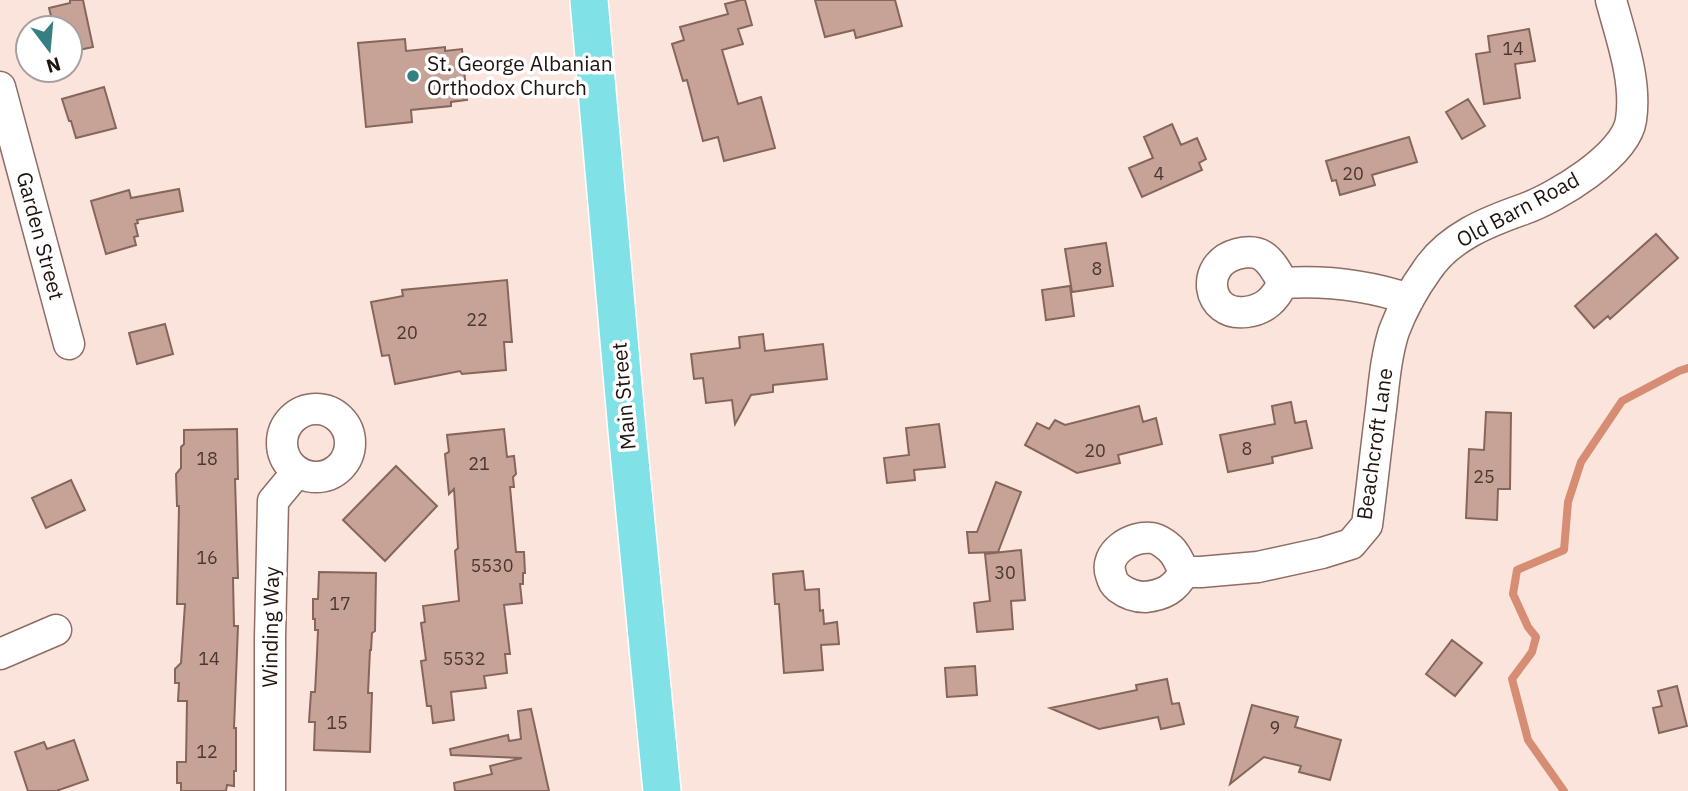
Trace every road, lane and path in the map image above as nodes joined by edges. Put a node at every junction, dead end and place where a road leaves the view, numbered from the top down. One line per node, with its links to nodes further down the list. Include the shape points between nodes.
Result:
1 (589, 0): 12 (main road, Main Street)
2 (1611, 0): 5 (street, Old Barn Road, via 1630,76 1631,122 1621,141 1585,176 1558,193 1478,226 1454,241 1428,268)
3 (0, 87): 6 (street, Garden Street)
4 (1283, 283): 5 (street, via 1330,282)
5 (1409, 299): 8 (street, Beachcroft Lane, via 1387,356 1367,525 1351,544 1322,553 1258,567)
6 (69, 344)
7 (297, 472): 11 (street, Winding Way, via 273,501)
8 (1184, 572)
9 (56, 630): 10 (street)
10 (0, 654)
11 (270, 791)
12 (662, 791)

